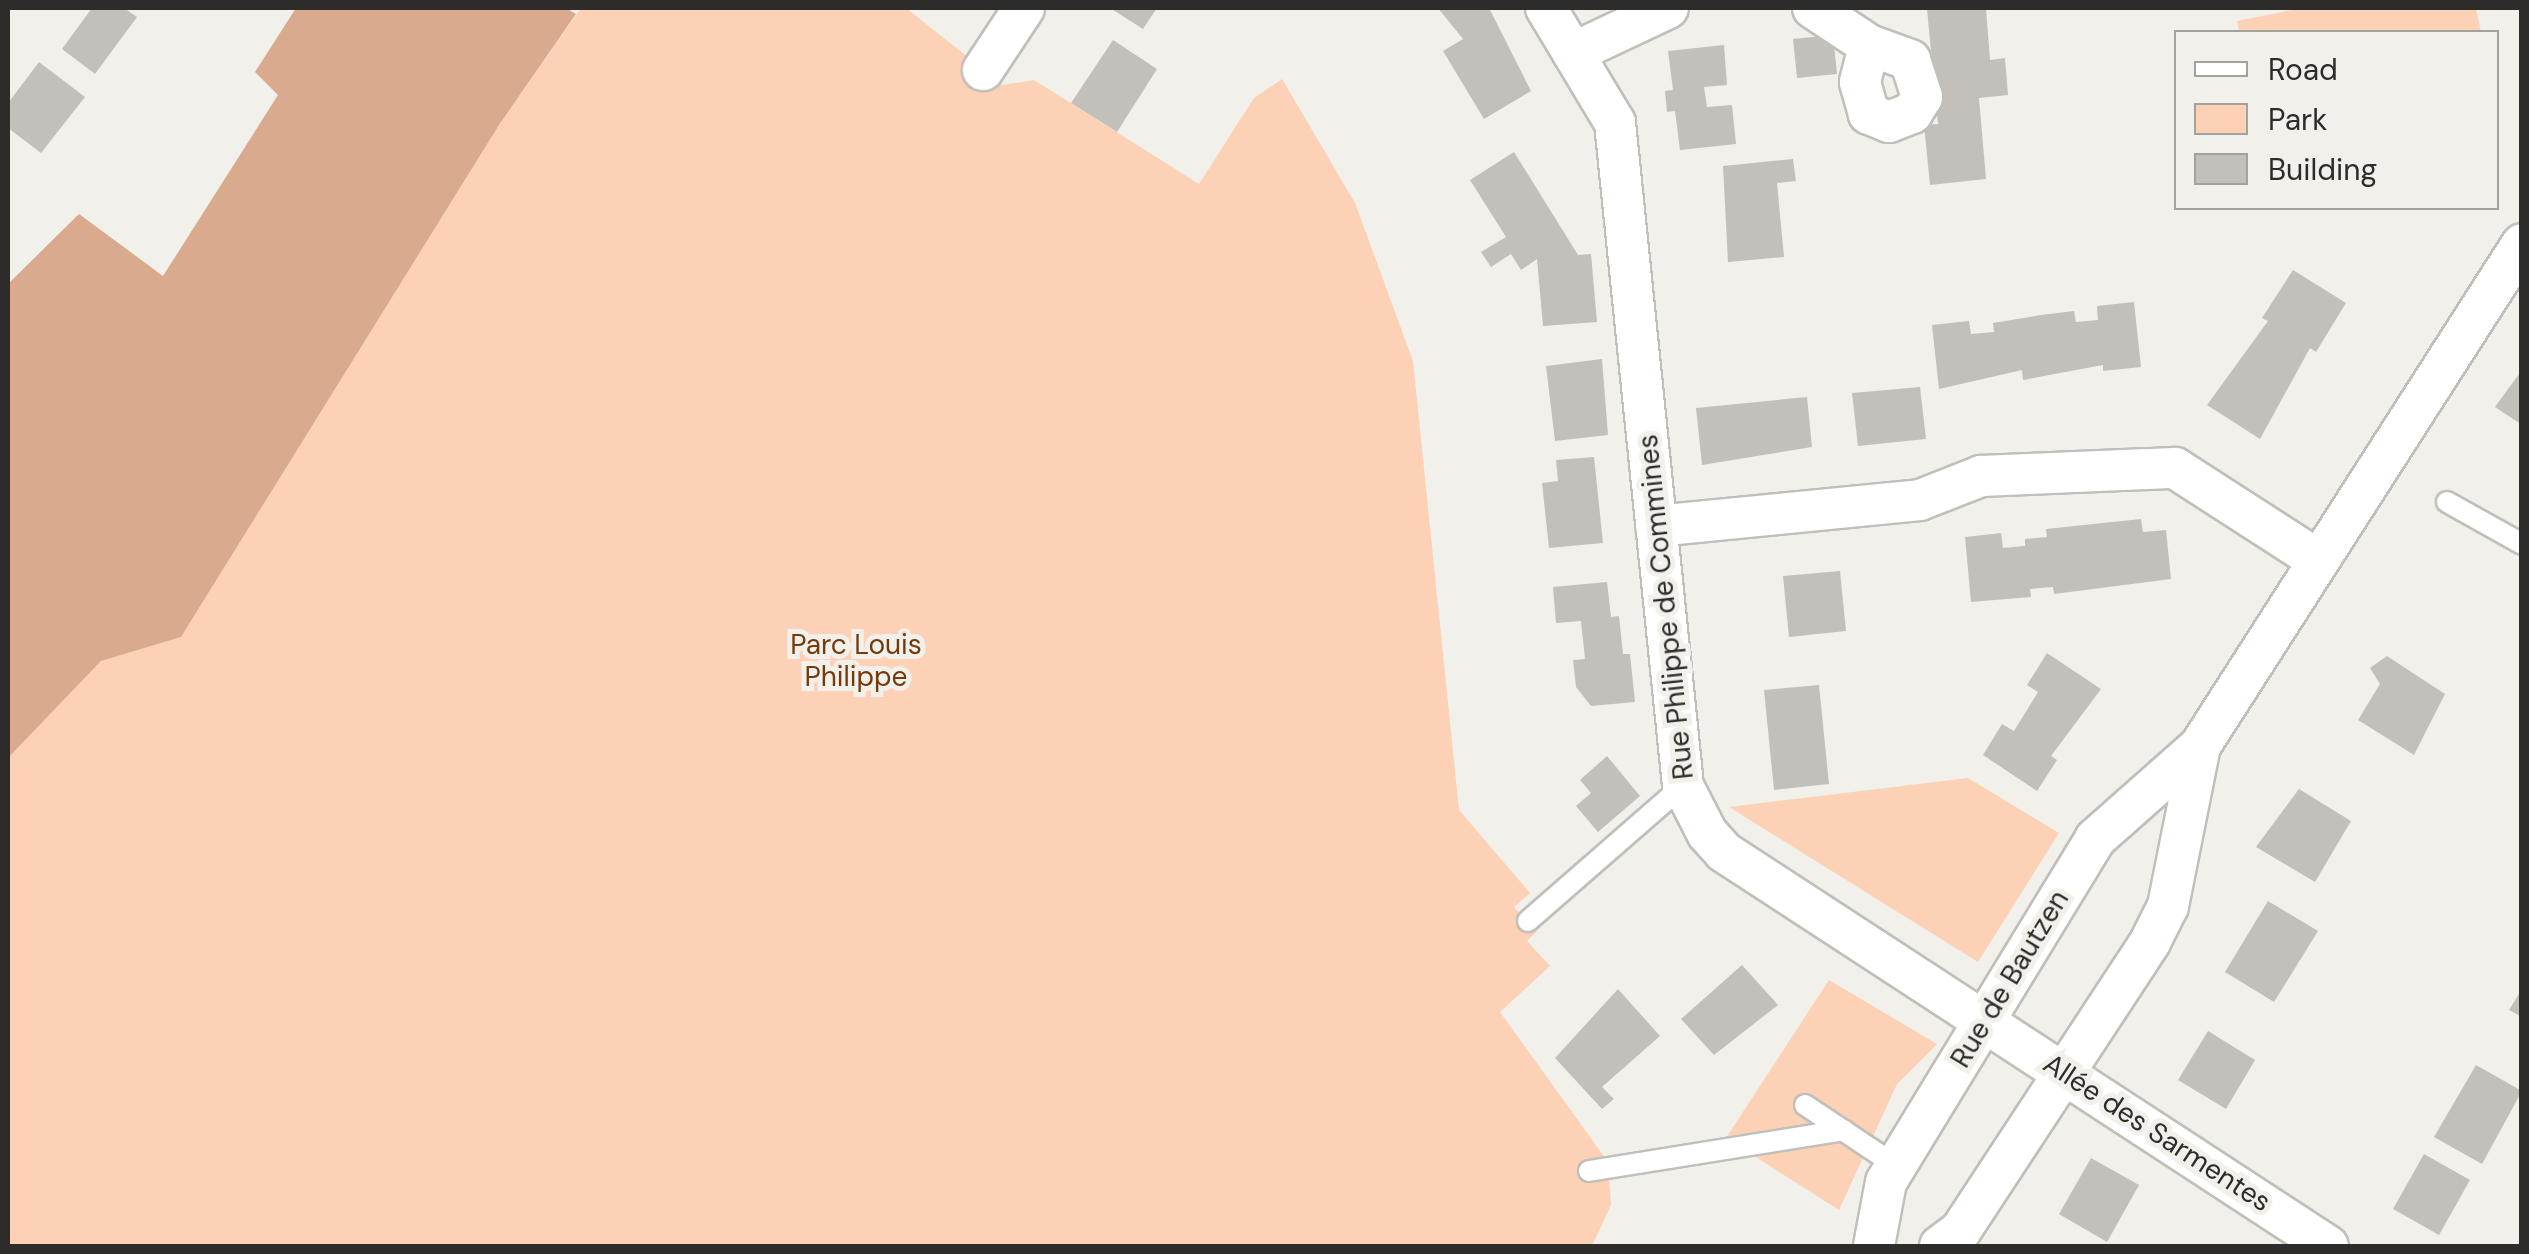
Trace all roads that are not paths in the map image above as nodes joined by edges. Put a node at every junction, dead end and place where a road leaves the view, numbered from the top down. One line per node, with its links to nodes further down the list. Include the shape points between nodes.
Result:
1 (1024, 8): 7 (street)
2 (1546, 8): 6 (street, Rue Philippe de Commines)
3 (1668, 8): 6 (street)
4 (1812, 8): 5 (street)
5 (1870, 45)
6 (1573, 53): 10 (street, Rue Philippe de Commines, via 1615,123)
7 (983, 70)
8 (2522, 244): 12 (street, Rue de Bautzen)
9 (2447, 502): 11 (lane)
10 (1656, 526): 12 (street, via 1920,500 1980,476 2176,468); 14 (street, Rue Philippe de Commines)
11 (2522, 544)
12 (2318, 560): 13 (street, Rue de Bautzen)
13 (2200, 746): 16 (street, Rue de Bautzen, via 2095,839); 17 (street, Rue de Bautzen, via 2168,906)
14 (1683, 786): 15 (lane); 16 (street, Rue Philippe de Commines, via 1724,852)
15 (1528, 922)
16 (1986, 1020): 17 (street, Allée des Sarmentes); 20 (street, Rue de Bautzen)
17 (2062, 1070): 23 (street, Rue de Bautzen, via 1961,1230); 24 (street, Allée des Sarmentes)
18 (1805, 1105): 19 (lane)
19 (1844, 1130): 20 (lane); 21 (lane)
20 (1895, 1165): 22 (street, Rue de Bautzen)
21 (1588, 1172)
22 (1874, 1246)
23 (1940, 1246)
24 (2328, 1246)

